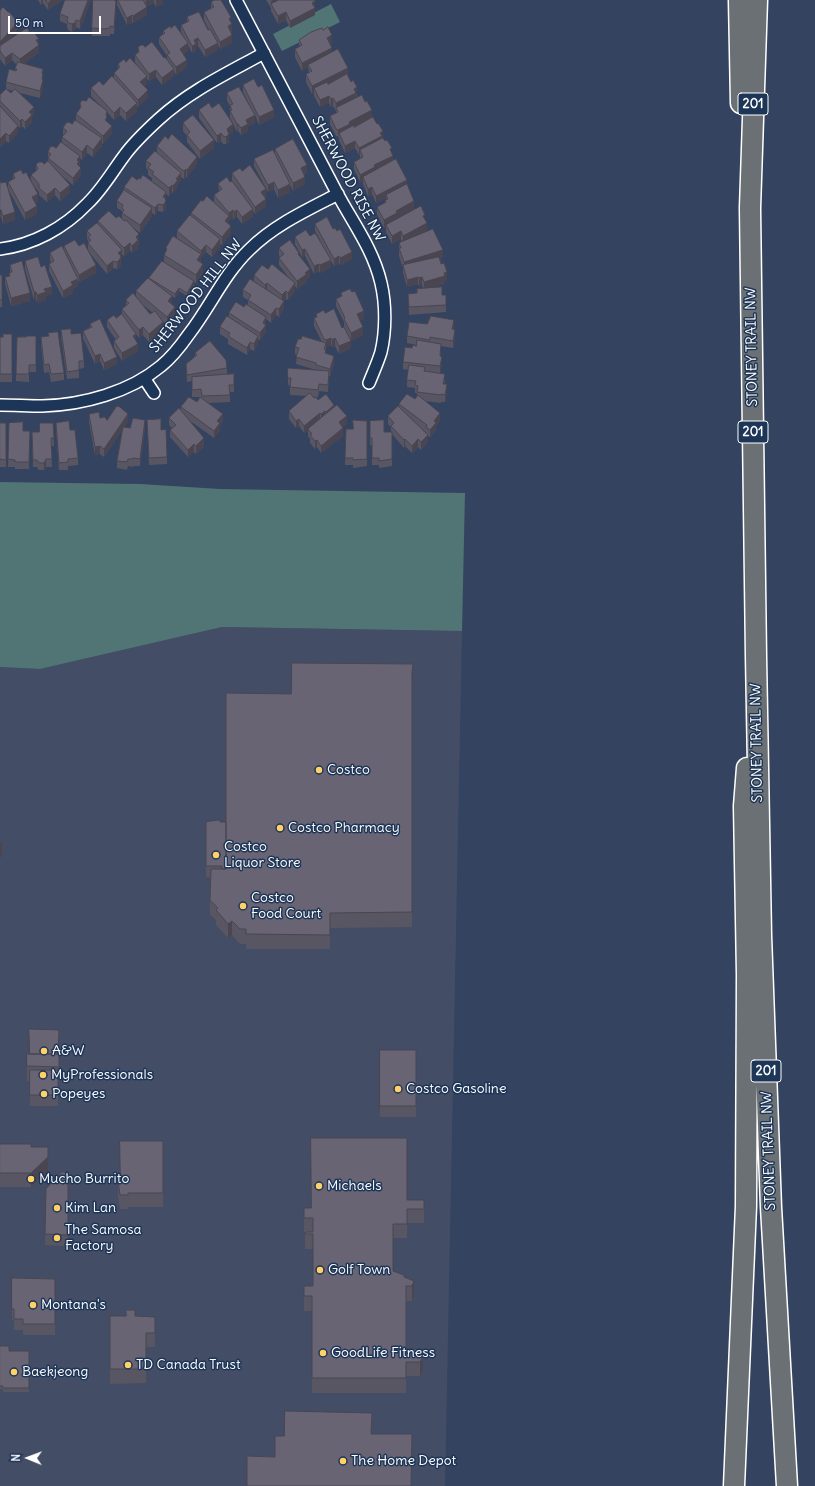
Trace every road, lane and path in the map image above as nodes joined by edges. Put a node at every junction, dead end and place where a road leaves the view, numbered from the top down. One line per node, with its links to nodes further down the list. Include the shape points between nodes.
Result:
1 (236, 0): 4 (street, SHERWOOD RISE NW)
2 (739, 0): 6 (highway, via 742,142)
3 (757, 0): 6 (highway, STONEY TRAIL NW / 201)
4 (264, 53): 5 (street, SHERWOOD RISE NW); 7 (street, via 199,88 161,118 134,145 87,204 63,225 46,235)
5 (338, 194): 8 (street, SHERWOOD HILL NW, via 267,233 248,251 229,274 188,336 162,366); 9 (street, SHERWOOD RISE NW, via 368,246 381,283 384,306 382,346)
6 (750, 208): 12 (highway, STONEY TRAIL NW / 201)
7 (0, 249)
8 (144, 378): 10 (street); 11 (street, SHERWOOD HILL NW, via 102,397 71,403 43,406)
9 (369, 383)
10 (154, 393)
11 (0, 405)
12 (756, 656): 13 (highway, via 744,806 747,975 746,1206); 14 (highway, STONEY TRAIL NW / 201, via 761,934 769,1161)
13 (734, 1486)
14 (787, 1486)

